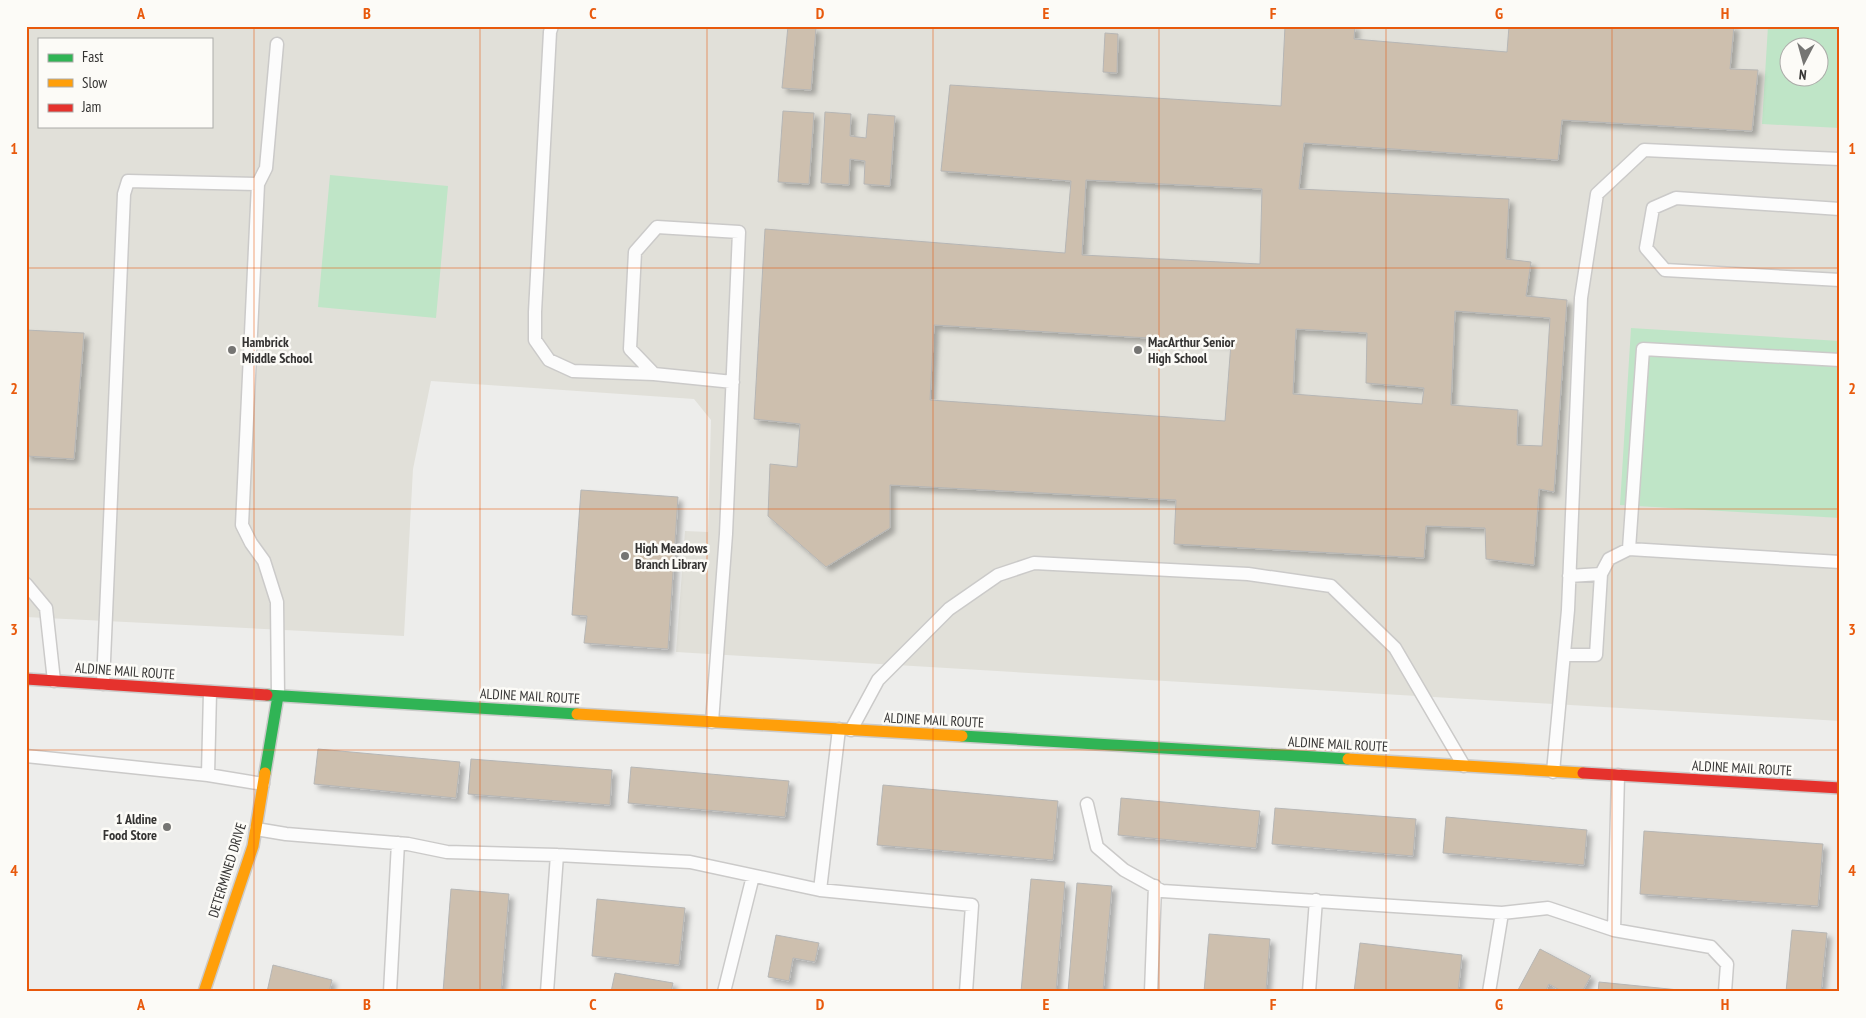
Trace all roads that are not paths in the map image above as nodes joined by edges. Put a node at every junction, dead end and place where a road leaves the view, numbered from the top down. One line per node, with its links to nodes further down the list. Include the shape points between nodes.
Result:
1 (552, 26): 8 (lane, via 545,104 535,340 549,360 573,371)
2 (277, 44): 4 (lane, via 266,168)
3 (1840, 159): 13 (lane, via 1644,150 1597,194 1582,298)
4 (258, 184): 18 (lane, via 128,180 124,204); 20 (lane, via 242,525 264,561 277,602)
5 (1840, 210): 6 (lane, via 1676,198 1653,208 1646,248 1664,270)
6 (1840, 280)
7 (1840, 360): 10 (lane, via 1643,349)
8 (654, 374): 9 (lane); 9 (lane, via 630,349 635,252 657,226 738,232)
9 (733, 382): 21 (lane)
10 (1629, 549): 11 (lane); 12 (lane, via 1609,559)
11 (1840, 562)
12 (1600, 574): 13 (lane); 15 (lane, via 1596,655)
13 (1570, 576): 15 (lane)
14 (26, 584): 17 (lane, via 46,608)
15 (1564, 655): 25 (lane)
16 (26, 679): 17 (main road, ALDINE MAIL ROUTE)
17 (54, 681): 18 (main road, ALDINE MAIL ROUTE)
18 (103, 684): 19 (main road, ALDINE MAIL ROUTE)
19 (210, 692): 20 (main road, ALDINE MAIL ROUTE); 26 (lane)
20 (278, 696): 21 (main road, ALDINE MAIL ROUTE); 28 (main road, DETERMINED DRIVE)
21 (712, 722): 22 (main road, ALDINE MAIL ROUTE)
22 (845, 730): 24 (main road, ALDINE MAIL ROUTE); 24 (lane, via 878,680 948,608 998,575 1034,563 1248,574 1331,586 1396,648); 36 (lane)
23 (26, 756): 26 (lane)
24 (1464, 766): 25 (main road, ALDINE MAIL ROUTE)
25 (1553, 772): 27 (main road, ALDINE MAIL ROUTE)
26 (208, 775): 28 (lane)
27 (1618, 775): 29 (main road, ALDINE MAIL ROUTE); 39 (lane)
28 (263, 784): 31 (main road, DETERMINED DRIVE)
29 (1840, 788)
30 (1087, 804): 35 (lane, via 1097,847 1124,870)
31 (256, 829): 32 (lane); 40 (main road, DETERMINED DRIVE)
32 (398, 843): 33 (lane, via 447,852); 41 (lane)
33 (557, 855): 34 (lane, via 690,862); 42 (lane)
34 (753, 876): 36 (lane); 43 (lane)
35 (1154, 886): 37 (lane, via 1162,891); 45 (lane)
36 (820, 890): 44 (lane, via 972,906)
37 (1316, 900): 38 (lane); 46 (lane)
38 (1502, 913): 39 (lane, via 1548,908); 47 (lane)
39 (1614, 930): 48 (lane, via 1711,947 1728,964)
40 (204, 992)
41 (390, 992)
42 (547, 992)
43 (724, 992)
44 (966, 992)
45 (1151, 992)
46 (1309, 992)
47 (1489, 992)
48 (1725, 992)

